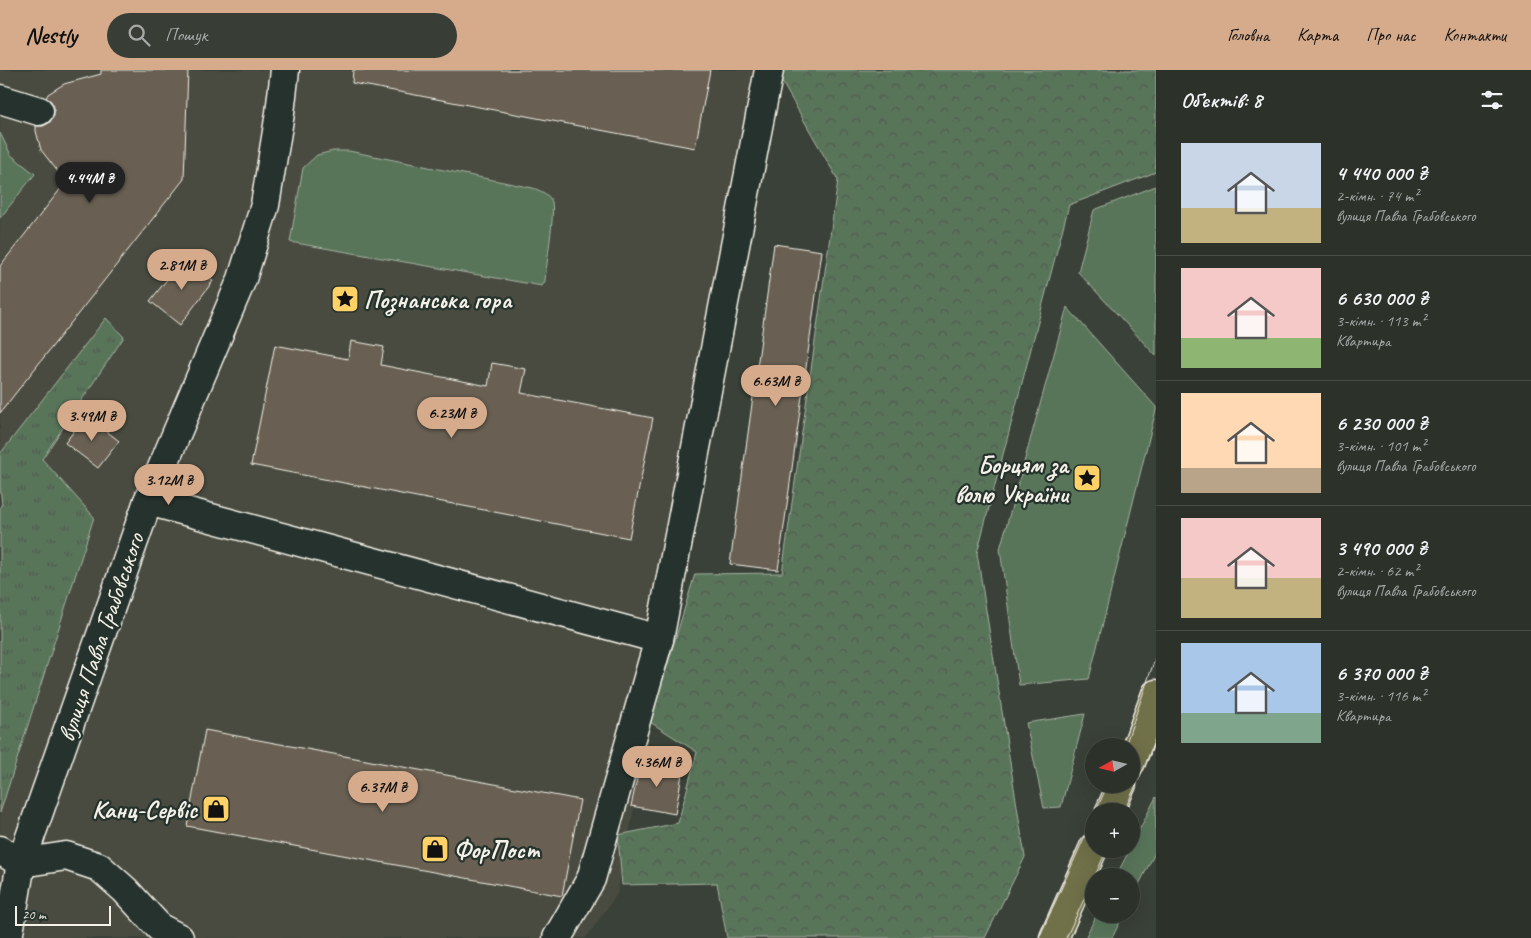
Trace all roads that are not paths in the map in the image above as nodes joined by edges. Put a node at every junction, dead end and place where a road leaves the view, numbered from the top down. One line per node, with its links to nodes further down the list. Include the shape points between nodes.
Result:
1 (285, 70): 5 (street, вулиця Павла Грабовського, via 265,205 242,279)
2 (769, 70): 6 (street)
3 (0, 99): 4 (street)
4 (39, 111)
5 (148, 501): 6 (street); 9 (street, вулиця Павла Грабовського)
6 (659, 639): 13 (street, via 591,879)
7 (1156, 694): 8 (main road)
8 (1140, 738)
9 (10, 857): 11 (street, вулиця Павла Грабовського); 12 (street, via 66,856 99,867 160,928)
10 (1089, 858): 14 (main road)
11 (8, 938)
12 (179, 938)
13 (557, 938)
14 (1054, 938)

